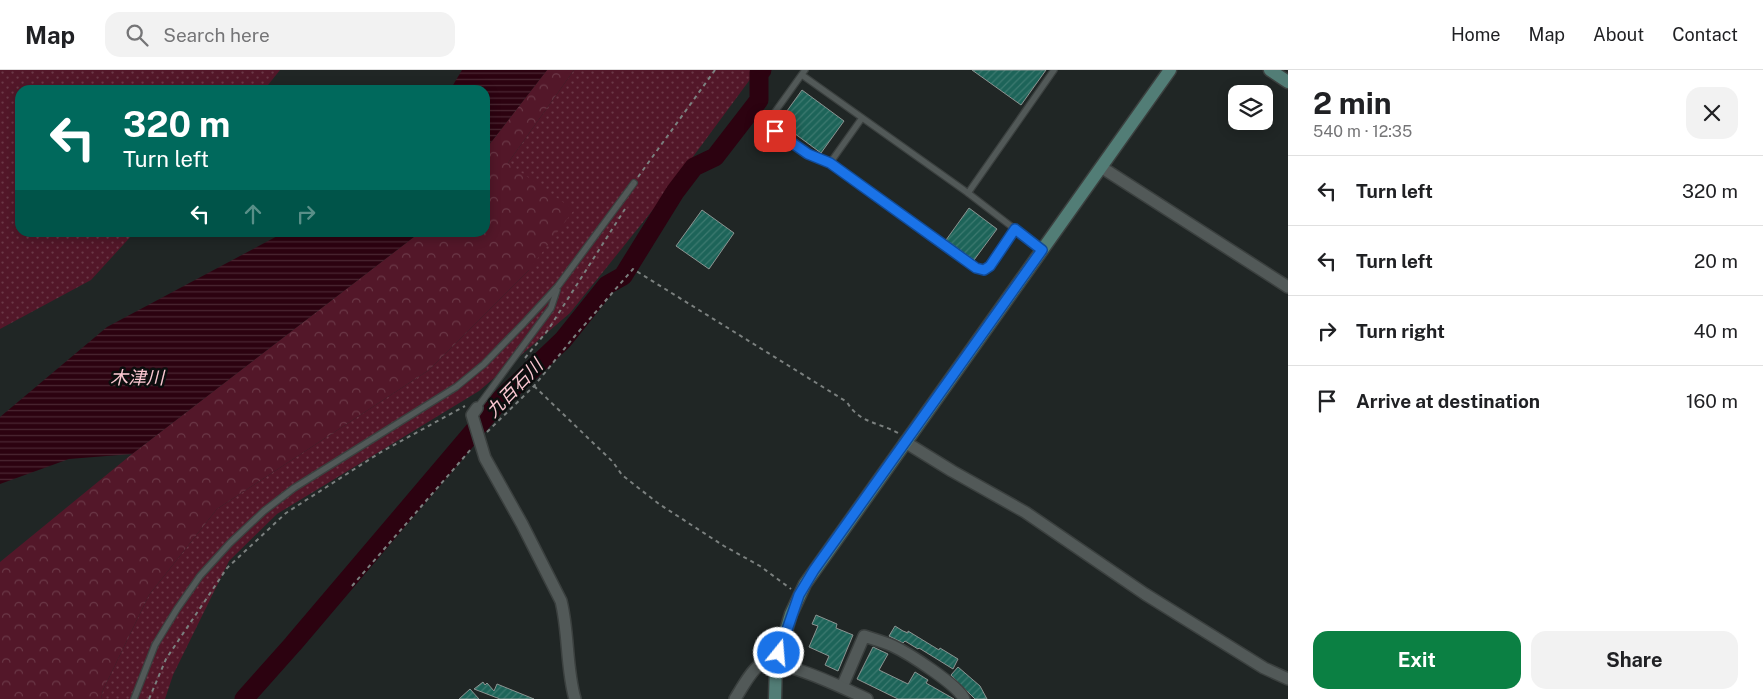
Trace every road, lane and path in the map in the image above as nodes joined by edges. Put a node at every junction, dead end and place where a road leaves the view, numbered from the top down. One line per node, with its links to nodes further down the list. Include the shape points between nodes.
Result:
1 (1054, 70): 10 (lane)
2 (1170, 70): 8 (street)
3 (1270, 70): 5 (street)
4 (804, 72): 6 (lane); 7 (lane, via 772,116 775,131 808,154)
5 (1288, 82)
6 (862, 118): 7 (lane); 10 (lane)
7 (830, 163): 11 (lane, via 976,268 984,270 990,266)
8 (1101, 167): 12 (street); 14 (street)
9 (634, 183): 13 (lane)
10 (968, 193): 11 (lane)
11 (1015, 229): 12 (lane)
12 (1042, 250): 18 (street)
13 (558, 286): 16 (lane, via 551,308); 24 (lane, via 484,364 456,387 294,488 230,543 200,576 177,609 155,645)
14 (1288, 287)
15 (534, 386): 17 (path); 18 (path, via 633,269 846,402 864,420 903,436); 20 (path, via 644,493 760,566)
16 (475, 411): 17 (street)
17 (479, 440): 19 (path); 25 (street, via 485,458 561,601)
18 (905, 442): 20 (street); 22 (street, via 1025,512 1145,594)
19 (352, 586)
20 (799, 595): 21 (street)
21 (776, 664): 23 (street); 26 (street, via 757,667); 27 (street)
22 (1288, 680)
23 (842, 687): 28 (street); 29 (street, via 864,636 894,646 939,675)
24 (134, 699)
25 (575, 699)
26 (735, 699)
27 (775, 699)
28 (867, 699)
29 (964, 699)

